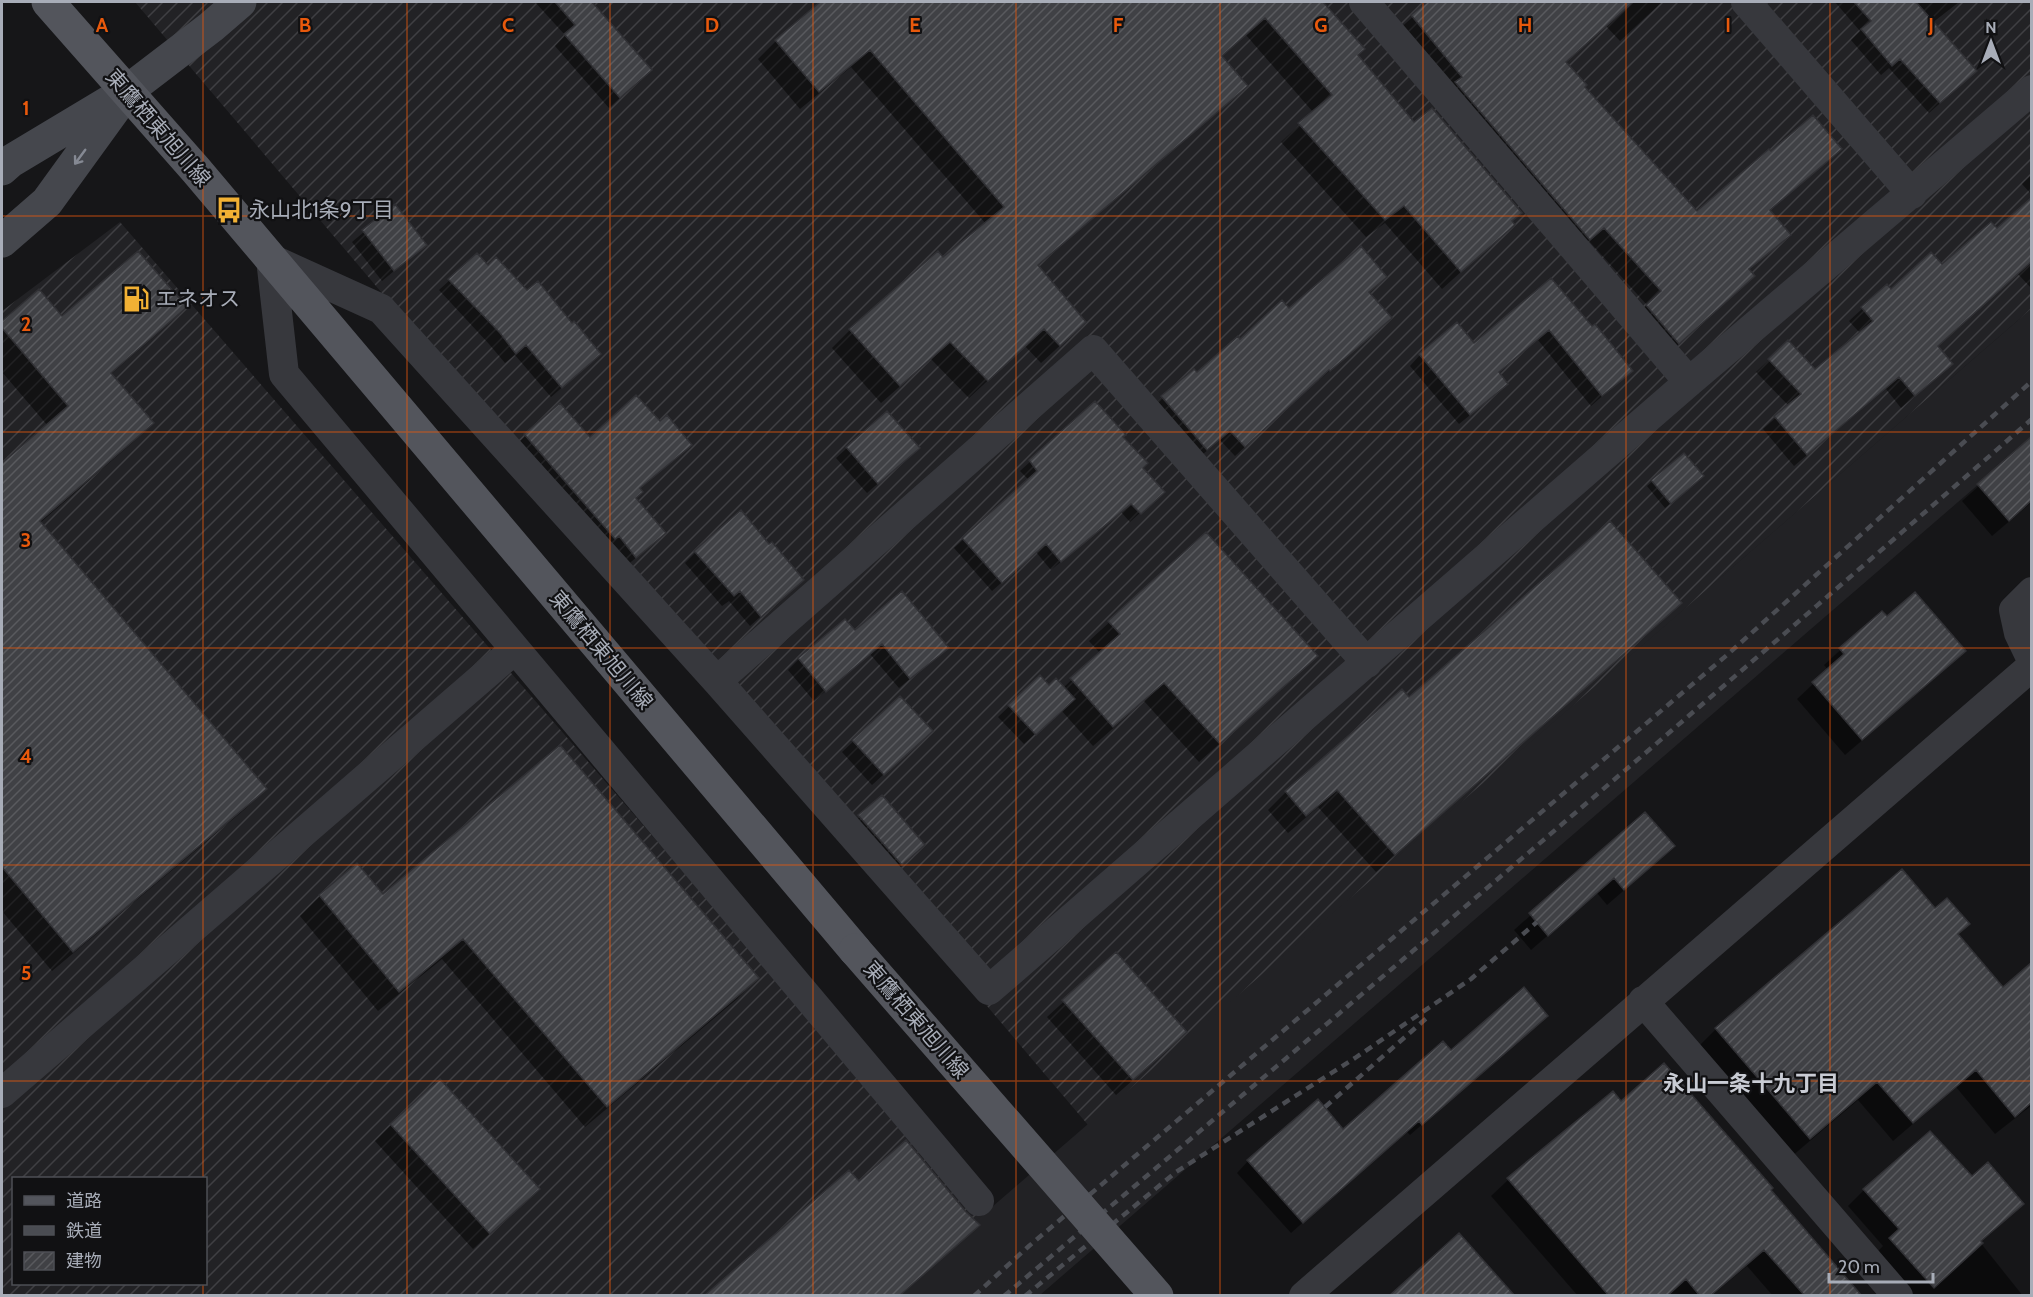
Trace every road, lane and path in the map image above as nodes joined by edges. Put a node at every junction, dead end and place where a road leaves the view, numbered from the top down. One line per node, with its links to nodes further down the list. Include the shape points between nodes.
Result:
1 (48, 2): 6 (main road, 東鷹栖東旭川線)
2 (240, 2): 6 (main road)
3 (1364, 2): 11 (street)
4 (1746, 2): 8 (street)
5 (2031, 90): 8 (street)
6 (126, 92): 7 (main road); 9 (main road, one-way to 9, via 47,202); 10 (main road, 東鷹栖東旭川線)
7 (2, 169)
8 (1912, 194): 11 (street)
9 (2, 241)
10 (271, 259): 13 (street, via 284,374); 17 (street, via 381,309); 21 (main road, 東鷹栖東旭川線, bridge, via 855,950)
11 (1689, 382): 15 (street)
12 (2031, 592): 14 (street, via 2014,610)
13 (514, 650): 19 (street); 20 (street)
14 (2031, 660)
15 (1366, 663): 17 (street, via 989,990); 17 (street, via 1093,350)
16 (2031, 666): 18 (street)
17 (717, 681)
18 (1643, 1001): 22 (street); 23 (street)
19 (2, 1093)
20 (979, 1201)
21 (1157, 1296)
22 (1304, 1296)
23 (1898, 1296)

